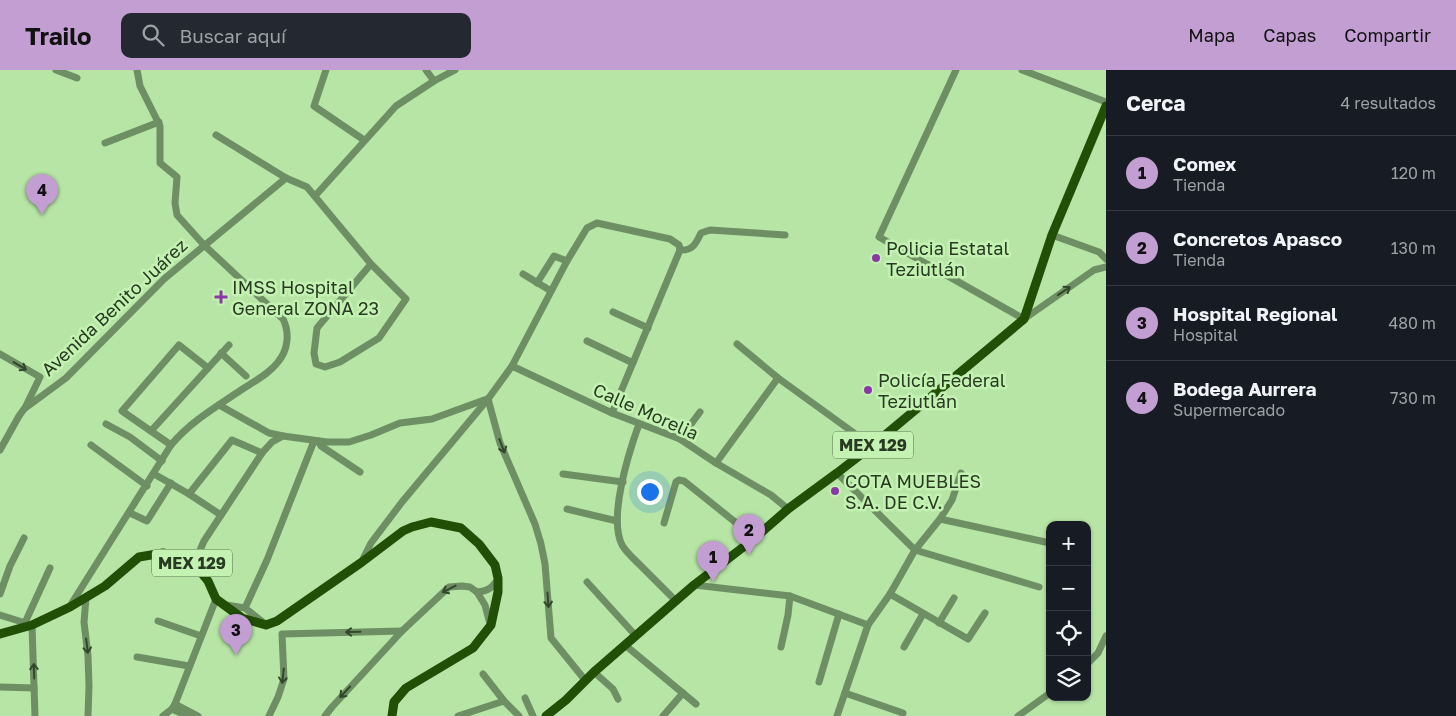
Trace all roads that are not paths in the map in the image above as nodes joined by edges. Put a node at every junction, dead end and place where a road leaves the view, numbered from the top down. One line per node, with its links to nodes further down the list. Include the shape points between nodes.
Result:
1 (137, 70): 12 (street, via 140,86)
2 (326, 70): 14 (street, via 314,106)
3 (426, 70): 9 (street)
4 (455, 70): 9 (street)
5 (956, 70): 30 (street, via 879,237)
6 (1022, 70): 10 (street)
7 (60, 71): 8 (street)
8 (76, 78)
9 (434, 81): 14 (street, via 396,106)
10 (1106, 102)
11 (1106, 106): 19 (main road)
12 (159, 122): 15 (street); 20 (street, via 160,163 177,177 177,215)
13 (216, 134): 16 (street)
14 (364, 140): 17 (street)
15 (105, 143)
16 (286, 178): 17 (street, via 307,187); 20 (street, Avenida Benito Juárez)
17 (315, 196): 24 (street)
18 (785, 235): 21 (street, via 710,230 701,233 693,247 686,251)
19 (1052, 235): 22 (street, via 1099,252); 30 (main road)
20 (204, 245): 43 (street, via 282,319 288,334 284,353 277,363); 44 (street, Avenida Benito Juárez, via 164,279 66,378)
21 (679, 248): 23 (street, via 670,239 596,223 588,228); 31 (street)
22 (1106, 259)
23 (567, 261): 27 (street, via 554,256); 28 (street)
24 (371, 264): 24 (street, via 317,328 316,364 325,367 340,362 379,338 406,299)
25 (1106, 267): 30 (street, one-way to 25, via 1094,270)
26 (523, 274): 27 (street)
27 (537, 283): 28 (street)
28 (551, 291): 38 (street)
29 (613, 312): 31 (street)
30 (1024, 319): 55 (main road, MEX 129)
31 (648, 328): 37 (street)
32 (587, 341): 37 (street)
33 (737, 344): 41 (street)
34 (229, 345): 35 (street)
35 (221, 353): 39 (street); 40 (street)
36 (0, 354): 44 (street, one-way to 44, via 40,377)
37 (633, 363): 46 (street)
38 (512, 366): 42 (street); 46 (street, Calle Morelia)
39 (208, 368): 49 (street); 49 (street, via 179,345 122,411)
40 (246, 376)
41 (778, 378): 55 (street); 59 (street)
42 (488, 399): 52 (street, via 432,419 400,423 349,442); 80 (street, via 397,508 370,543); 120 (street, one-way to 120, via 500,443 541,544 551,638)
43 (219, 405): 50 (street, via 269,433); 54 (street, via 183,431)
44 (24, 409): 56 (street, Avenida Benito Juárez)
45 (700, 412): 51 (street)
46 (612, 413): 48 (street, Calle Morelia)
47 (106, 424): 58 (street)
48 (639, 424): 51 (street, Calle Morelia); 65 (street)
49 (151, 431): 54 (street)
50 (283, 436): 52 (street); 57 (street)
51 (680, 439): 59 (street, Calle Morelia)
52 (316, 441): 60 (street); 96 (street)
53 (91, 445): 67 (street)
54 (171, 445): 58 (street)
55 (872, 446): 61 (main road, MEX 129)
56 (0, 450)
57 (262, 452): 68 (street, via 232,440); 72 (street)
58 (162, 461): 63 (street)
59 (716, 462): 70 (street, Calle Morelia)
60 (360, 472)
61 (837, 473): 70 (main road, MEX 129); 79 (street)
62 (961, 473): 73 (street, via 952,500)
63 (154, 474): 66 (street); 67 (street)
64 (563, 474): 65 (street)
65 (623, 482): 74 (street)
66 (171, 483): 68 (street); 71 (street, via 147,520)
67 (147, 486): 71 (street)
68 (189, 494): 72 (street)
69 (567, 509): 74 (street)
70 (788, 509): 77 (main road, MEX 129)
71 (130, 513): 95 (street)
72 (221, 515): 81 (street)
73 (940, 519): 78 (street); 79 (street)
74 (617, 521): 93 (street, via 622,545)
75 (664, 523): 77 (street, via 679,480)
76 (24, 538): 88 (street)
77 (755, 538): 85 (main road, MEX 129)
78 (1046, 542)
79 (915, 550): 86 (street); 89 (street)
80 (362, 562): 83 (main road, via 403,531 431,522 461,528 495,565); 104 (main road, via 278,621)
81 (194, 564): 91 (main road, MEX 129, via 163,553 139,557); 94 (main road, MEX 129)
82 (50, 568): 103 (street)
83 (498, 578): 87 (street, via 490,589); 105 (main road)
84 (587, 582): 110 (street)
85 (694, 585): 90 (street); 93 (main road, MEX 129)
86 (1039, 587)
87 (477, 592): 105 (street, via 485,605); 107 (street, one-way to 107, via 470,587 449,587)
88 (0, 594)
89 (890, 594): 99 (street); 106 (street)
90 (790, 596): 98 (street); 113 (street)
91 (86, 598): 95 (main road, MEX 129); 134 (street, one-way to 134)
92 (954, 598): 102 (street)
93 (676, 601): 110 (main road, MEX 129)
94 (220, 602): 96 (street); 104 (main road, MEX 129, via 242,618); 109 (street)
95 (70, 607): 103 (main road, MEX 129)
96 (245, 608): 104 (street)
97 (985, 613): 102 (street, via 968,639)
98 (838, 614): 106 (street); 121 (street)
99 (923, 614): 102 (street); 114 (street)
100 (0, 615): 103 (street)
101 (158, 621): 109 (street)
102 (939, 623)
103 (27, 625): 108 (main road, MEX 129); 123 (street, one-way to 103)
104 (266, 625)
105 (490, 625): 140 (main road, via 474,648 406,688 394,702)
106 (868, 625): 125 (street)
107 (402, 631): 138 (street, one-way to 138, via 282,634 284,678); 139 (street, one-way to 139)
108 (0, 634)
109 (201, 636): 117 (street)
110 (636, 636): 112 (main road, MEX 129)
111 (1106, 636): 116 (street)
112 (625, 645): 118 (main road, MEX 129); 124 (street)
113 (781, 647)
114 (904, 647)
115 (137, 657): 117 (street)
116 (1091, 660)
117 (189, 666): 131 (street)
118 (594, 672): 120 (main road, MEX 129); 128 (street)
119 (483, 674): 129 (street)
120 (585, 680): 144 (main road, MEX 129)
121 (819, 682)
122 (0, 686): 123 (street)
123 (34, 688): 133 (street)
124 (683, 693): 130 (street); 145 (street)
125 (845, 693): 132 (street); 146 (street)
126 (1046, 695): 147 (street)
127 (525, 698): 143 (street)
128 (618, 698)
129 (504, 701): 141 (street); 142 (street)
130 (696, 704)
131 (174, 707): 135 (street); 136 (street); 137 (street)
132 (903, 712)
133 (35, 716)
134 (88, 716)
135 (163, 716)
136 (187, 716)
137 (198, 716)
138 (270, 716)
139 (325, 716)
140 (392, 716)
141 (458, 716)
142 (519, 716)
143 (533, 716)
144 (546, 716)
145 (663, 716)
146 (837, 716)
147 (1018, 716)

